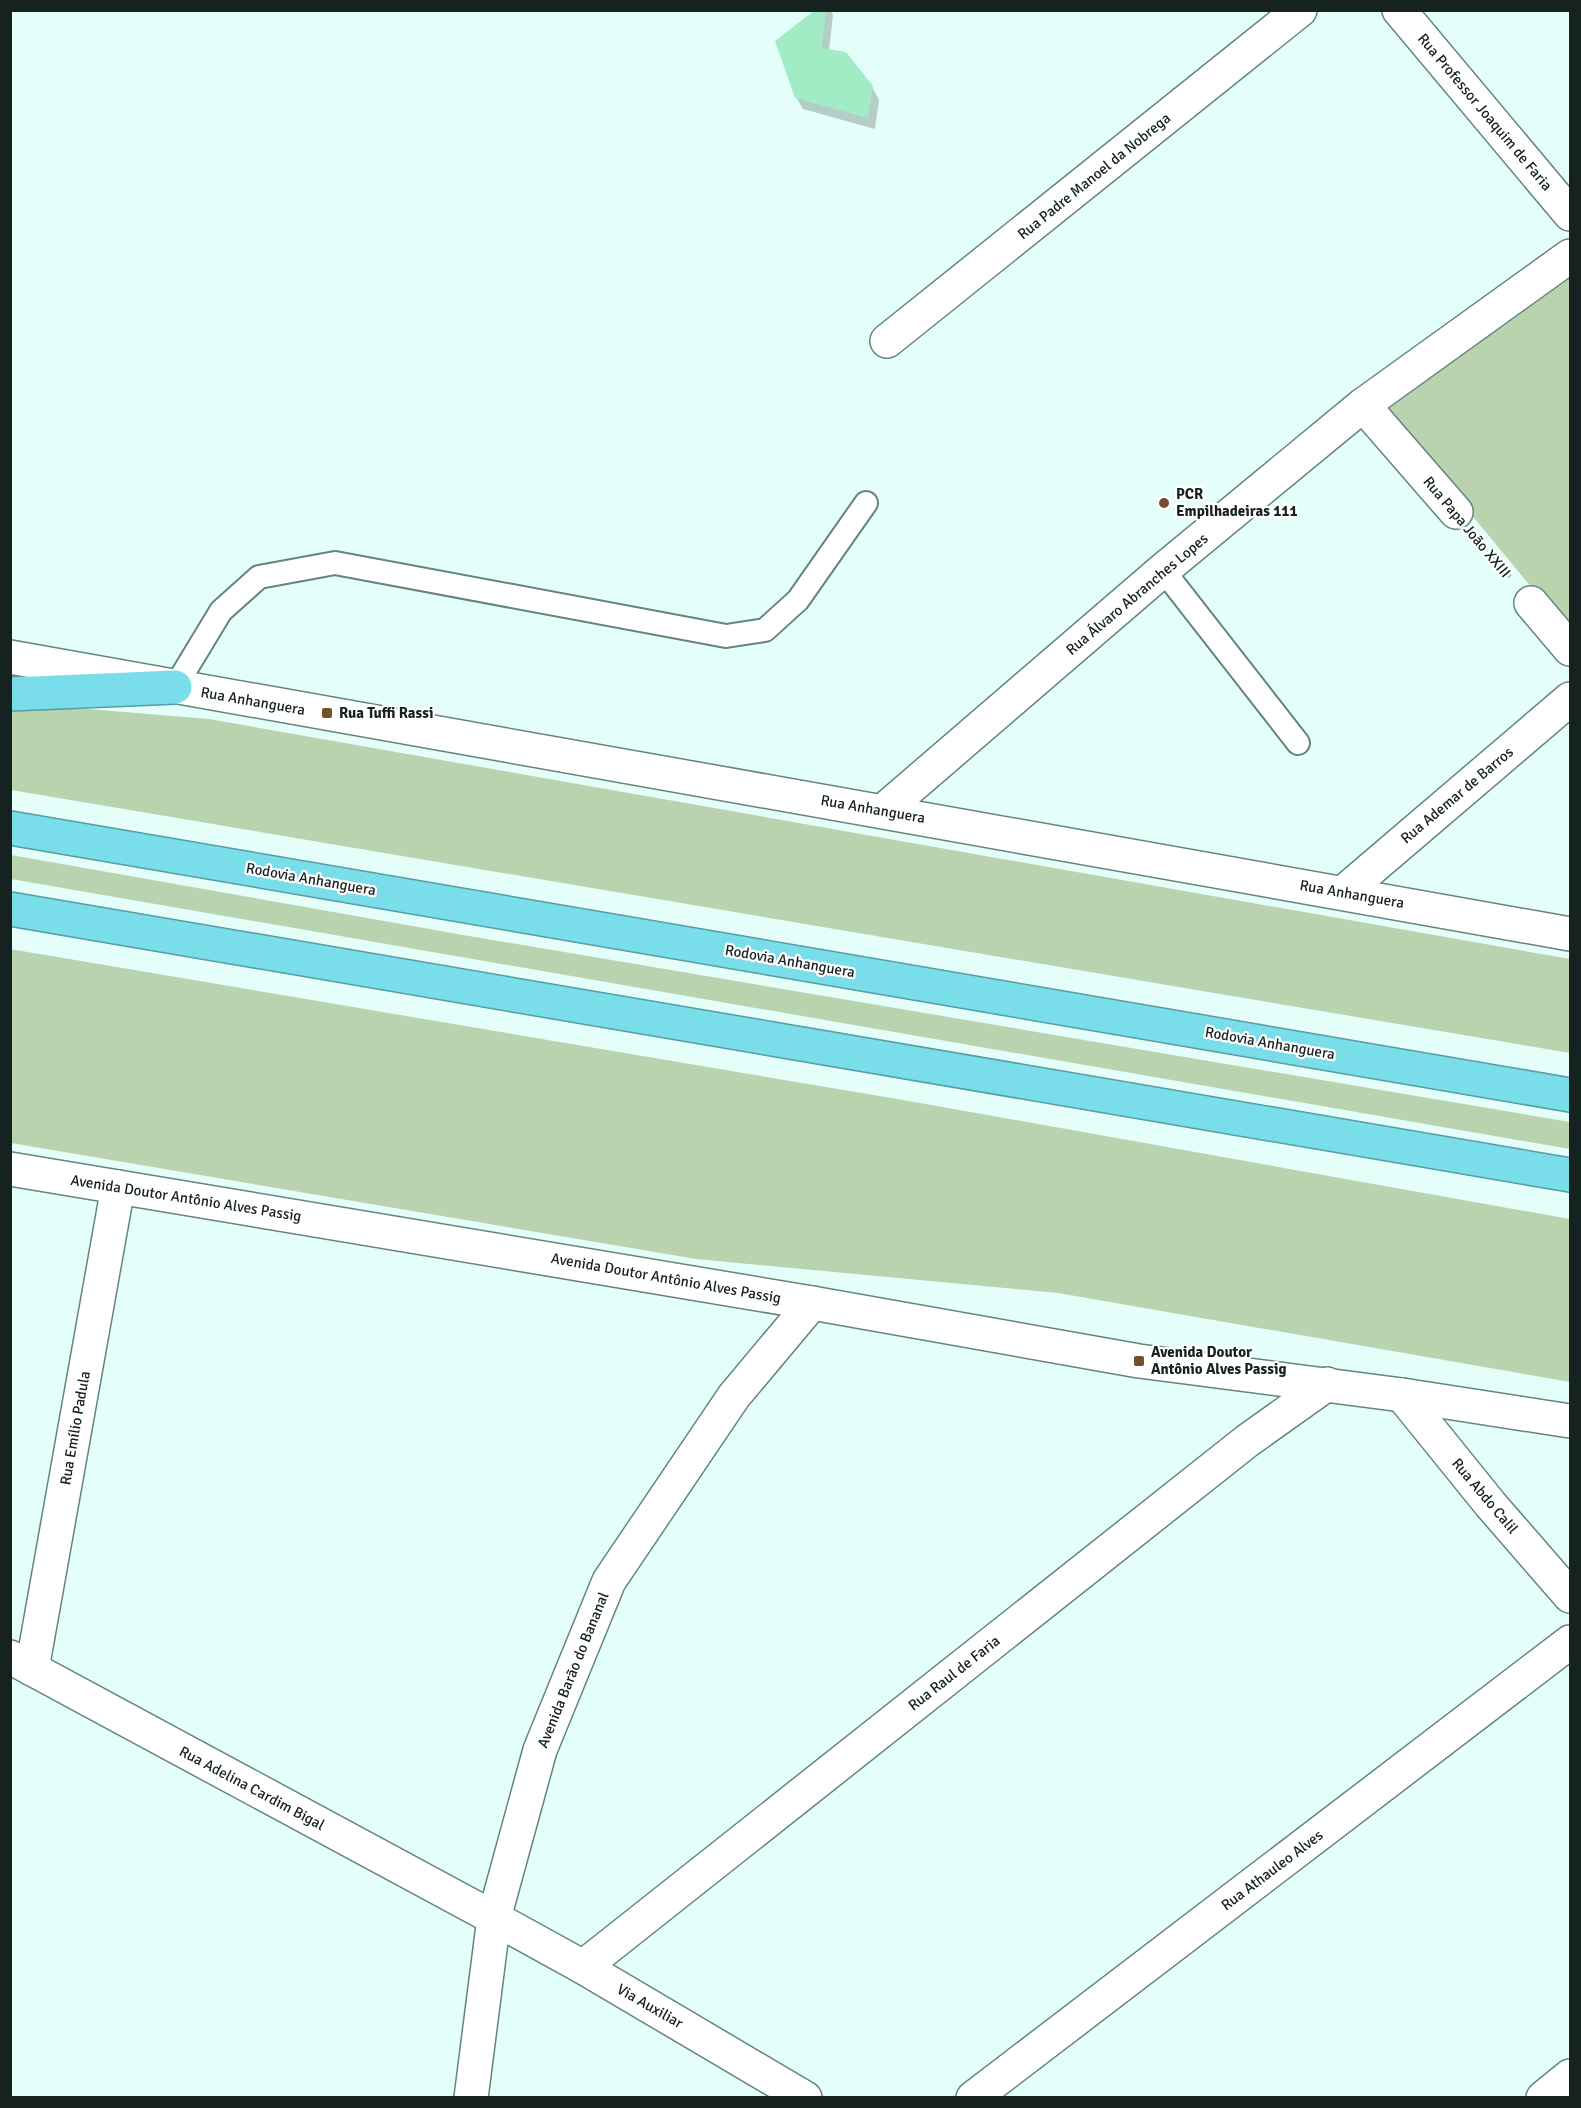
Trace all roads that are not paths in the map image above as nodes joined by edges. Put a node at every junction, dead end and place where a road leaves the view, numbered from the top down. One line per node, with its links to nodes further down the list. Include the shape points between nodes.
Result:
1 (1300, 10): 5 (street, Rua Padre Manoel da Nobrega)
2 (1399, 10): 3 (street, Rua Professor Joaquim de Faria)
3 (1570, 214)
4 (1570, 256): 6 (street, Rua Álvaro Abranches Lopes)
5 (887, 341)
6 (1363, 405): 8 (street, Rua Papa João XXIII); 9 (street, Rua Álvaro Abranches Lopes)
7 (866, 503): 13 (lane, via 798,600 765,630 726,636 335,563 259,577 221,611)
8 (1456, 513)
9 (1163, 570): 16 (lane); 17 (street, Rua Álvaro Abranches Lopes)
10 (1532, 603): 11 (street)
11 (1570, 650)
12 (10, 657): 13 (street)
13 (175, 687): 14 (highway); 17 (street, Rua Anhanguera)
14 (10, 694)
15 (1570, 699): 19 (street, Rua Ademar de Barros)
16 (1298, 743)
17 (883, 811): 19 (street, Rua Anhanguera)
18 (10, 828): 22 (highway, Rodovia Anhanguera)
19 (1344, 892): 21 (street, Rua Anhanguera)
20 (10, 909): 24 (highway)
21 (1570, 934)
22 (1570, 1095)
23 (10, 1169): 25 (street, Avenida Doutor Antônio Alves Passig)
24 (1570, 1175)
25 (118, 1187): 26 (street, Avenida Doutor Antônio Alves Passig); 32 (street, Rua Emílio Padula)
26 (812, 1303): 27 (street, Avenida Doutor Antônio Alves Passig, via 1139,1361); 33 (street, Avenida Barão do Bananal, via 734,1396 609,1581 540,1750)
27 (1328, 1384): 28 (street, Avenida Doutor Antônio Alves Passig); 34 (street, Rua Raul de Faria, via 1238,1449)
28 (1402, 1395): 29 (street, Avenida Doutor Antônio Alves Passig); 30 (street, Rua Abdo Calil)
29 (1570, 1421)
30 (1570, 1596)
31 (1570, 1642): 38 (street, Rua Athauleo Alves)
32 (21, 1663): 33 (street, Rua Adelina Cardim Bigal)
33 (494, 1918): 34 (street, Via Auxiliar); 36 (street, Avenida Barão do Bananal)
34 (583, 1967): 37 (street, Via Auxiliar)
35 (1570, 2076): 39 (street)
36 (471, 2097)
37 (805, 2097)
38 (973, 2097)
39 (1543, 2097)

